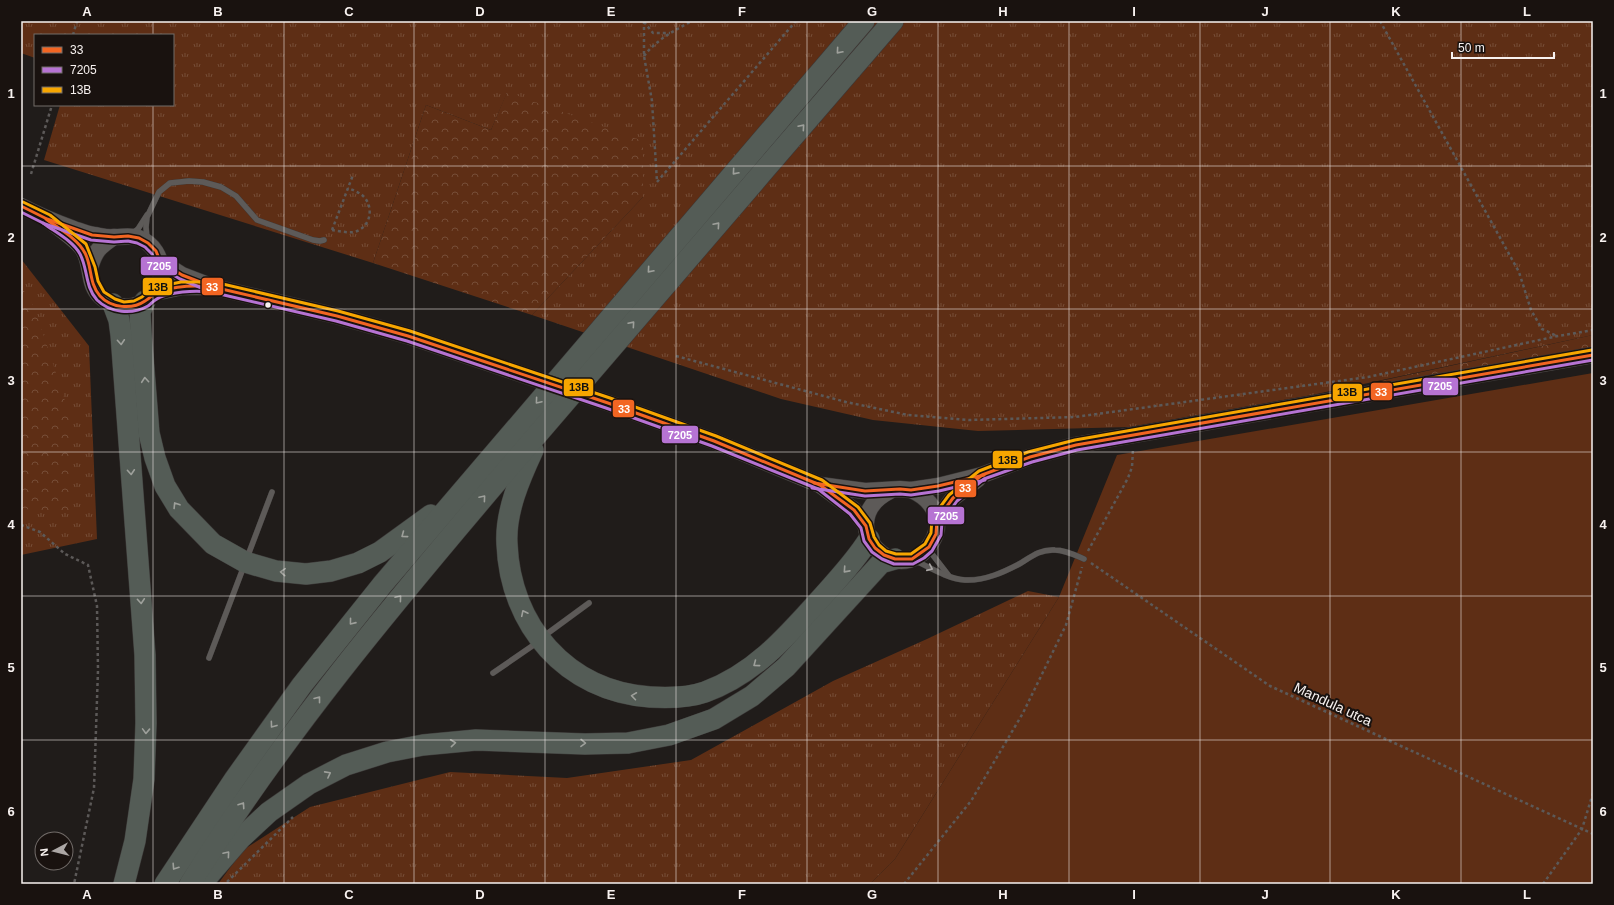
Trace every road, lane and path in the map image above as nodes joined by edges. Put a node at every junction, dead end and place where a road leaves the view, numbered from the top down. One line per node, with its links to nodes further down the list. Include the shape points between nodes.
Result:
1 (78, 21): 9 (path)
2 (644, 21): 8 (path, via 653,32); 10 (path)
3 (692, 21): 8 (path)
4 (796, 21): 10 (path, via 657,182 652,101)
5 (864, 21): 38 (highway, one-way to 38)
6 (893, 21): 31 (highway, one-way to 6)
7 (1380, 21): 28 (path, via 1519,272 1531,310 1542,329)
8 (670, 33): 10 (path)
9 (73, 34)
10 (644, 56)
11 (52, 106): 12 (path)
12 (31, 174)
13 (353, 175): 14 (path)
14 (348, 188): 18 (path); 18 (path, via 356,191 367,201 370,210 369,220 363,228 353,232)
15 (21, 206): 17 (main road)
16 (149, 211): 19 (lane, via 138,229); 20 (lane, via 159,192 170,183 203,182 230,192 257,220 313,240); 21 (lane, via 146,227)
17 (47, 219): 19 (main road, via 92,235); 23 (main road, via 82,248)
18 (332, 230): 20 (path)
19 (121, 237): 21 (main road, via 139,238); 23 (main road, via 100,247)
20 (324, 240)
21 (148, 243): 22 (main road)
22 (160, 261): 24 (main road, via 182,275); 25 (main road, via 162,272 159,283)
23 (90, 268): 26 (main road, via 92,283 100,296)
24 (213, 287): 25 (main road, via 182,287); 34 (main road, bridge, via 408,336 714,440)
25 (150, 297): 26 (main road, via 135,306); 45 (highway, one-way to 25, via 213,544 192,525 165,486 149,433 140,312)
26 (113, 304): 56 (highway, one-way to 56, via 121,335 145,655 144,779 135,841)
27 (1593, 330): 28 (path)
28 (1558, 336): 30 (path, via 1368,377 1075,417 969,420 908,415 846,402)
29 (1593, 355): 32 (main road)
30 (676, 356)
31 (545, 425): 48 (highway, one-way to 31, via 524,615 514,591 507,542 510,510 519,480); 58 (highway, one-way to 31, via 306,714 391,607)
32 (1131, 436): 33 (main road, via 1076,445 1030,457); 44 (path, via 1132,467 1128,478)
33 (982, 475): 35 (main road); 39 (main road, via 953,498)
34 (820, 485): 36 (main road, via 865,491); 41 (main road, via 854,510)
35 (911, 490): 36 (main road); 39 (main road, via 921,494 928,501)
36 (890, 491): 41 (main road, via 872,504 868,514)
37 (272, 492): 45 (lane)
38 (458, 496): 45 (highway, one-way to 45, via 380,552 358,563 306,574 276,571); 57 (highway, one-way to 57, via 382,585 302,686 234,780)
39 (937, 520): 42 (main road, via 936,534)
40 (21, 525): 55 (path, via 40,532 65,554 88,565 97,606 98,670 94,788)
41 (868, 532): 43 (main road, via 875,548 884,555); 48 (highway, one-way to 48, via 855,560 784,640 734,679 703,692 668,698 632,696 599,686 572,671)
42 (929, 547): 43 (main road, via 921,554); 46 (lane)
43 (903, 559): 46 (lane, one-way to 46); 59 (highway, one-way to 43, via 241,838 268,812 309,784 360,760 387,752 476,740 628,743 669,735 714,720 752,696 786,667 881,564)
44 (1084, 559): 46 (lane, via 1064,550 1053,550 1040,552 995,576 964,580); 53 (path, Mandula utca, via 1270,686); 61 (path, via 1066,625 1023,713 971,801)
45 (246, 562): 49 (lane)
46 (949, 576)
47 (589, 603): 48 (lane)
48 (540, 640): 50 (lane)
49 (209, 658)
50 (493, 673)
51 (1593, 793): 53 (path)
52 (296, 814): 60 (path)
53 (1582, 829): 54 (path, Mandula utca); 62 (path)
54 (1593, 834)
55 (74, 884)
56 (124, 884)
57 (165, 884)
58 (190, 884)
59 (202, 884)
60 (225, 884)
61 (904, 884)
62 (1543, 884)

